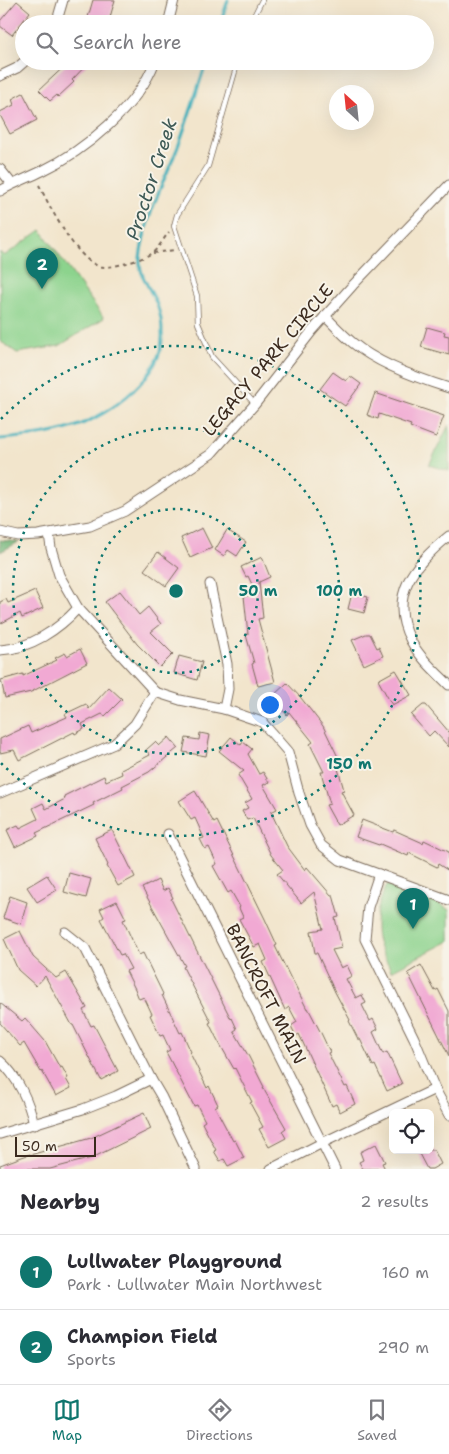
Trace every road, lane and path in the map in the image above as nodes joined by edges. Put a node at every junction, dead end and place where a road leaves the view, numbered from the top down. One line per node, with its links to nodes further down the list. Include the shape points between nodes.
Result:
1 (63, 0): 4 (street)
2 (174, 0): 5 (street)
3 (262, 0): 6 (lane)
4 (59, 15)
5 (170, 15)
6 (254, 15)
7 (15, 69): 10 (street)
8 (151, 70): 12 (street, via 138,93 97,136 43,171)
9 (235, 70): 16 (lane, via 208,166 177,215)
10 (0, 76)
11 (0, 169): 12 (street)
12 (12, 184): 15 (street)
13 (39, 185): 18 (path, via 85,258 98,266 133,261)
14 (449, 185): 19 (street, LEGACY PARK CIRCLE)
15 (0, 191)
16 (174, 226): 17 (lane); 18 (path)
17 (180, 249): 18 (path); 21 (lane, via 197,296 198,323 212,357)
18 (152, 252)
19 (325, 316): 20 (street, via 354,344 383,362); 21 (street, LEGACY PARK CIRCLE)
20 (449, 388)
21 (255, 404): 23 (street, LEGACY PARK CIRCLE, via 211,454 125,511 90,526)
22 (0, 532): 23 (street, LEGACY PARK CIRCLE, via 18,536)
23 (49, 534): 26 (street, via 59,575)
24 (449, 536): 28 (street, via 417,567 406,584 402,608 412,642)
25 (210, 584): 30 (street, via 227,664 228,689)
26 (78, 608): 27 (street, via 63,624 42,636); 29 (street)
27 (0, 650)
28 (449, 685)
29 (155, 692): 30 (street); 31 (street, via 136,724 114,744)
30 (224, 710): 33 (street, via 262,722 288,752 310,825 321,845 340,860)
31 (0, 793)
32 (168, 834): 42 (street, BANCROFT MAIN)
33 (379, 874): 34 (street); 38 (street, via 368,907 364,939 414,1038)
34 (449, 900)
35 (65, 932): 37 (street, via 85,948)
36 (0, 1061): 40 (street, via 19,1086)
37 (151, 1079): 40 (street, via 116,1096); 43 (street)
38 (435, 1088): 39 (street); 42 (street)
39 (449, 1115)
40 (34, 1125): 41 (street)
41 (0, 1134)
42 (322, 1143): 44 (street); 45 (street, BANCROFT MAIN)
43 (196, 1169)
44 (271, 1169)
45 (335, 1169)

